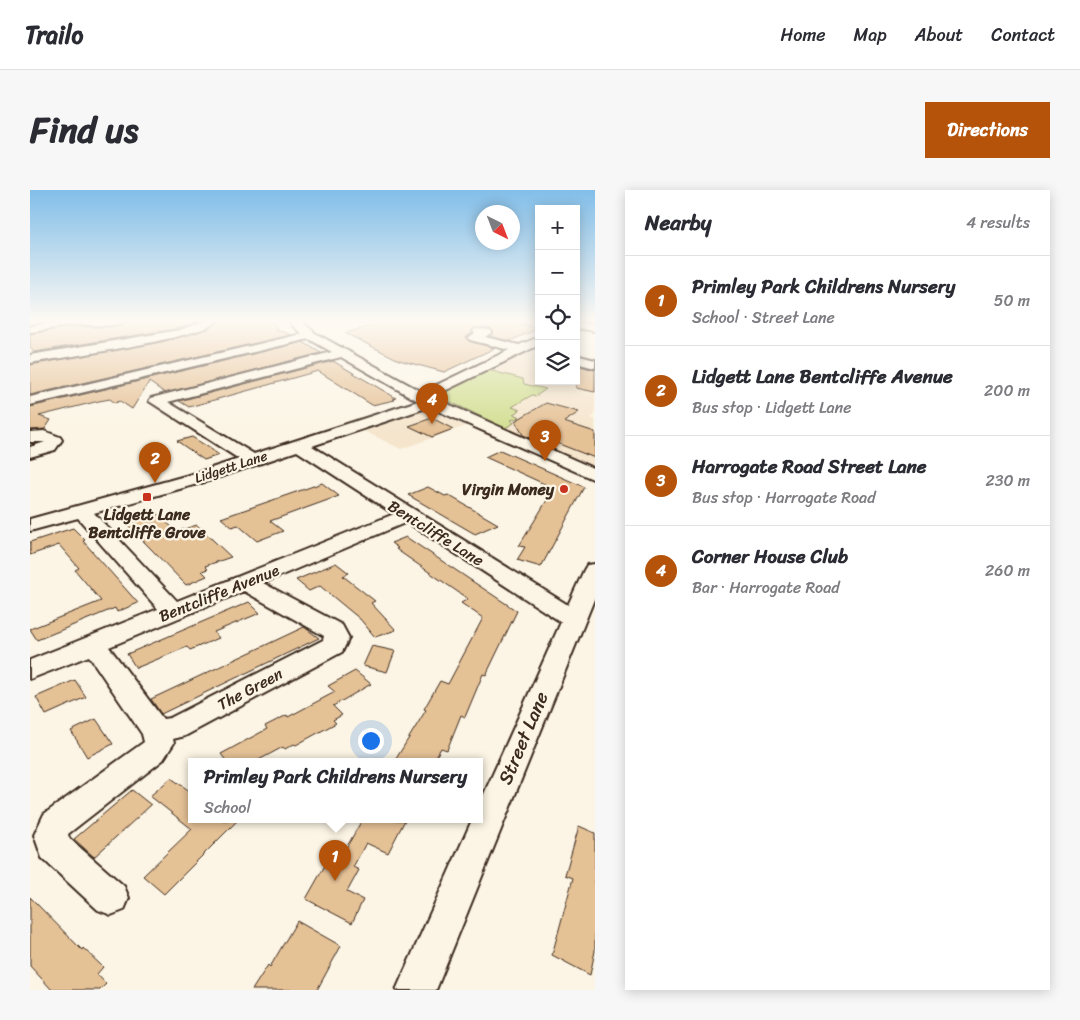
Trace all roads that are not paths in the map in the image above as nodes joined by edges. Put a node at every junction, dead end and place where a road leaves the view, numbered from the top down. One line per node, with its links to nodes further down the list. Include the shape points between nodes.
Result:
1 (214, 357): 9 (street)
2 (292, 357): 7 (street)
3 (324, 357): 7 (street)
4 (349, 357): 11 (street)
5 (505, 357): 11 (street, Lidgett Lane)
6 (580, 360): 8 (street)
7 (301, 363): 10 (street)
8 (595, 364)
9 (182, 365): 10 (street); 12 (street)
10 (219, 384): 16 (street, via 156,401)
11 (426, 400): 14 (street, Lidgett Lane); 17 (street)
12 (30, 401)
13 (30, 437): 15 (street, via 44,436 54,440 49,447)
14 (299, 445): 16 (street, Lidgett Lane); 19 (street, Bentcliffe Lane)
15 (30, 452)
16 (253, 461): 18 (street, Lidgett Lane)
17 (595, 475)
18 (82, 511): 20 (street, Lidgett Lane); 23 (street)
19 (408, 515): 21 (street, Bentcliffe Avenue); 22 (street, Bentcliffe Lane)
20 (30, 525)
21 (245, 582): 23 (street, Bentcliffe Avenue); 26 (street, The Green, via 333,631 337,638 333,646 175,728)
22 (587, 597): 28 (street, Street Lane)
23 (173, 611): 24 (street, Bentcliffe Avenue)
24 (94, 645): 25 (street, Bentcliffe Avenue); 26 (street)
25 (33, 663)
26 (156, 731): 27 (street, via 159,743 153,752 56,824 51,835 54,847)
27 (111, 898)
28 (416, 990)

